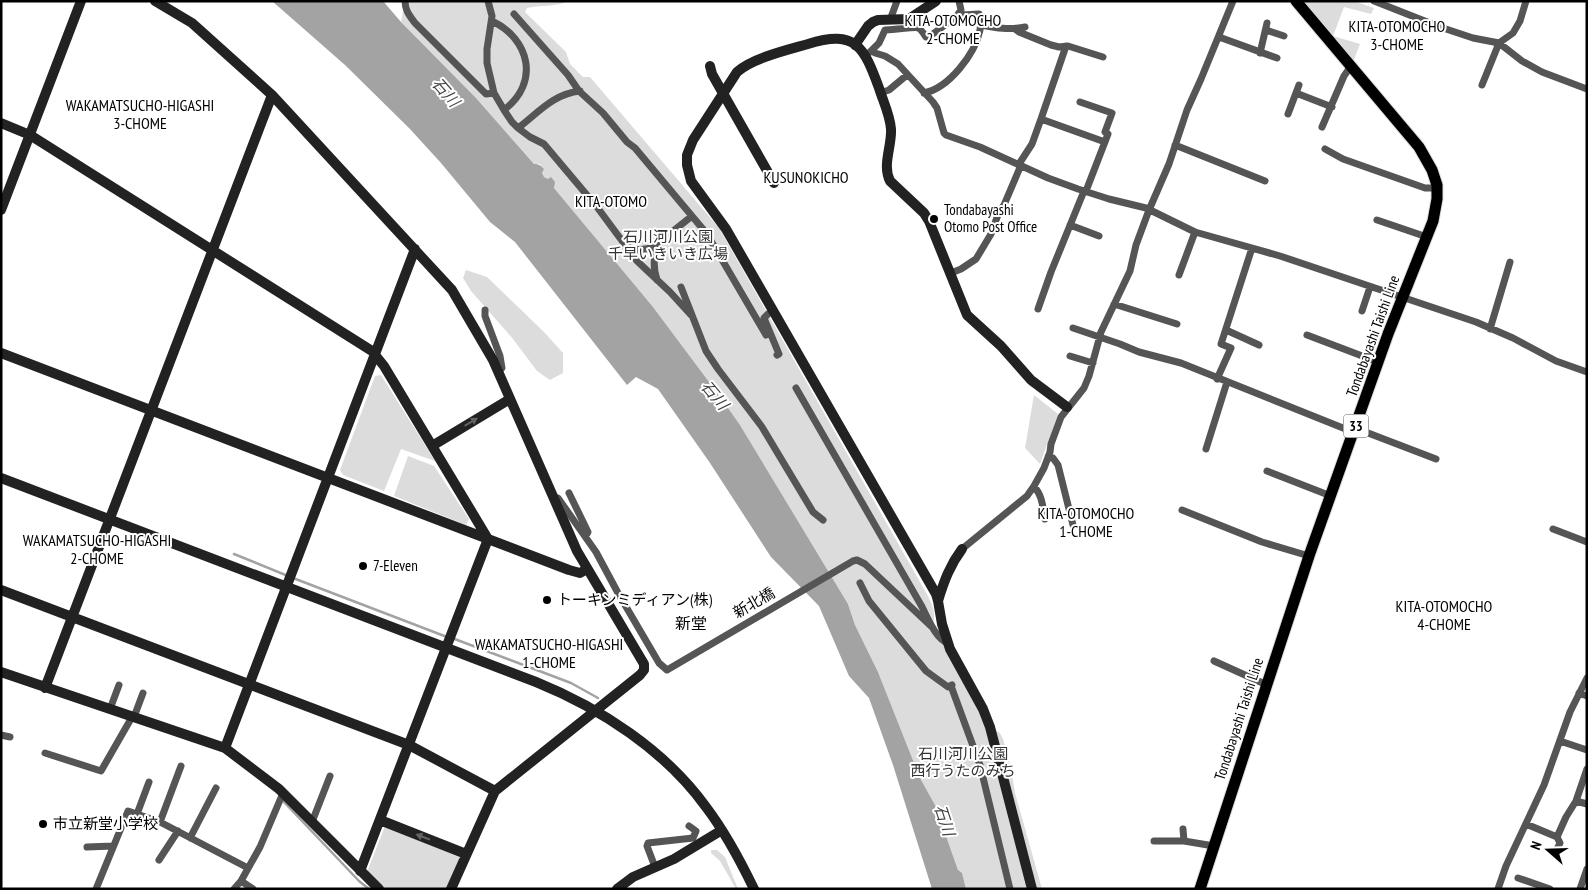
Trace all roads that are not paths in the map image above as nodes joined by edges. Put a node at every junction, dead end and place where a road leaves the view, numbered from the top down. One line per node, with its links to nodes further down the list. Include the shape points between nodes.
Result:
1 (81, 1): 49 (street)
2 (155, 1): 40 (street, via 192,23)
3 (405, 1): 35 (street, via 405,7 416,23 486,94)
4 (488, 1): 15 (street)
5 (897, 1): 14 (street)
6 (936, 1): 14 (street, via 909,19)
7 (959, 1): 13 (street)
8 (1233, 1): 20 (street)
9 (1296, 1): 29 (main road, Tondabayashi Taishi Line / 33)
10 (1374, 1): 21 (street, via 1440,27)
11 (1526, 1): 21 (street, via 1513,33)
12 (514, 14): 34 (street)
13 (959, 14): 16 (street, via 979,14); 25 (street, via 926,37 916,27 885,30)
14 (890, 20): 22 (street, via 872,22)
15 (492, 21): 35 (street, via 487,63); 43 (street, via 508,32 521,47 526,60 527,77 521,91)
16 (981, 25): 18 (street); 37 (street, via 964,64 932,92)
17 (1025, 27): 18 (street)
18 (1015, 29): 23 (street, via 1051,45)
19 (1284, 36): 24 (street, via 1267,27)
20 (1219, 37): 24 (street); 51 (street, via 1186,110)
21 (1499, 43): 32 (street); 33 (street, via 1542,72)
22 (855, 45): 25 (street); 39 (street, via 830,38 756,62 737,72)
23 (1066, 46): 26 (street); 45 (street)
24 (1260, 52): 27 (street)
25 (869, 53): 30 (street, via 892,60); 36 (street)
26 (1103, 57)
27 (1277, 58)
28 (710, 66): 39 (street)
29 (1351, 66): 42 (street); 56 (main road, Tondabayashi Taishi Line / 33, via 1419,147 1432,170)
30 (907, 75): 36 (street); 37 (street)
31 (1299, 85): 38 (street)
32 (1482, 85)
33 (1587, 89)
34 (580, 91): 48 (street, via 551,101); 60 (street, via 635,148)
35 (494, 93): 43 (street)
36 (880, 93): 72 (street, via 891,127 886,166 888,176 924,213)
37 (924, 93): 53 (street, via 937,108 946,136)
38 (1296, 93): 42 (street); 44 (street)
39 (723, 94): 55 (street); 133 (street, via 690,147 687,165 691,181 726,229)
40 (272, 95): 69 (street); 70 (street)
41 (1080, 102): 50 (street, via 1112,113)
42 (1332, 107): 47 (street)
43 (504, 110): 48 (street)
44 (1288, 114)
45 (1041, 119): 50 (street); 53 (street)
46 (1, 124): 49 (street)
47 (1322, 127)
48 (518, 128): 67 (street, via 544,144 597,206)
49 (30, 135): 58 (street); 70 (street)
50 (1105, 142): 57 (street)
51 (1175, 145): 54 (street); 59 (street)
52 (1324, 149): 56 (street, via 1425,188)
53 (1020, 165): 57 (street); 72 (street, via 991,234 976,258)
54 (1265, 181)
55 (774, 183)
56 (1437, 188): 65 (main road, Tondabayashi Taishi Line / 33, via 1435,214)
57 (1085, 191): 59 (street); 62 (street)
58 (1, 210)
59 (1149, 210): 63 (street); 78 (street, via 1130,271)
60 (692, 216): 66 (street); 89 (street, via 707,234)
61 (1377, 220): 65 (street)
62 (1070, 225): 64 (street); 79 (street)
63 (1195, 232): 68 (street); 73 (street)
64 (1099, 236)
65 (1427, 238): 77 (main road, Tondabayashi Taishi Line / 33)
66 (661, 242): 67 (street, via 652,248 638,250); 74 (street, via 654,259)
67 (626, 247): 74 (street)
68 (1252, 248): 76 (street); 87 (street)
69 (415, 249): 93 (street); 98 (street, via 452,290)
70 (213, 250): 93 (street); 105 (street)
71 (1510, 262): 86 (street)
72 (951, 274): 104 (street, via 967,315 1001,346 1030,380)
73 (1179, 275)
74 (657, 280): 83 (street)
75 (681, 287): 83 (street)
76 (1370, 287): 77 (street); 81 (street)
77 (1402, 297): 86 (street); 96 (main road, Tondabayashi Taishi Line / 33)
78 (1114, 304): 84 (street); 90 (street)
79 (1038, 309)
80 (485, 310): 98 (street, via 500,356 502,368)
81 (1362, 311)
82 (768, 314): 94 (street, via 764,318)
83 (691, 315): 121 (street, via 706,351 762,427 813,512)
84 (1177, 324)
85 (1073, 328): 90 (street)
86 (1490, 329): 99 (street, via 1556,361)
87 (1226, 330): 91 (street); 100 (street, via 1221,344 1231,348)
88 (1307, 335): 96 (street)
89 (766, 336)
90 (1100, 337): 97 (street); 100 (street, via 1181,363)
91 (1259, 345)
92 (1, 353): 105 (street)
93 (375, 354): 107 (street); 113 (street)
94 (777, 355)
95 (1070, 356): 97 (street)
96 (1378, 362): 106 (main road, Tondabayashi Taishi Line / 33)
97 (1093, 363): 104 (street, via 1084,388)
98 (498, 372): 103 (street)
99 (1587, 372)
100 (1217, 379): 101 (street)
101 (1227, 382): 106 (street); 108 (street)
102 (796, 388): 135 (street)
103 (510, 399): 107 (street, one-way to 103); 117 (street)
104 (1067, 407): 109 (street, via 1057,425)
105 (152, 410): 113 (street); 120 (street)
106 (1354, 430): 110 (street); 116 (main road, Tondabayashi Taishi Line / 33)
107 (432, 446): 125 (street)
108 (1206, 450)
109 (1048, 457): 114 (street); 122 (street, via 1058,465)
110 (1436, 459)
111 (1267, 471): 116 (street)
112 (1, 478): 120 (street)
113 (328, 478): 125 (street); 131 (street)
114 (1034, 487): 119 (street, via 1038,490); 127 (street)
115 (569, 493): 124 (street, via 588,532)
116 (1331, 496): 128 (main road, Tondabayashi Taishi Line / 33)
117 (554, 500): 124 (street, via 558,498); 129 (street)
118 (1182, 510): 128 (street, via 1262,542)
119 (1045, 519)
120 (110, 520): 131 (street); 134 (street)
121 (823, 520)
122 (1073, 526)
123 (1553, 529): 126 (street)
124 (586, 536): 135 (street, 新北橋, via 659,663 667,670 857,560)
125 (488, 539): 129 (street, via 569,570 580,573); 137 (street)
126 (1587, 542)
127 (962, 549): 133 (street, via 953,560)
128 (1309, 556): 143 (main road, Tondabayashi Taishi Line / 33)
129 (587, 569): 148 (street, via 645,668)
130 (860, 583): 200 (street, via 869,601 926,671 948,687 952,685 980,764)
131 (286, 587): 137 (street); 141 (street)
132 (1, 590): 134 (street)
133 (938, 600): 136 (street)
134 (72, 617): 141 (street); 144 (street)
135 (933, 628): 136 (street)
136 (948, 643): 201 (street, via 990,727)
137 (446, 648): 148 (street, via 560,692); 153 (street)
138 (1214, 661): 143 (street)
139 (1, 672): 144 (street)
140 (1587, 678): 146 (street)
141 (249, 684): 153 (street); 155 (street)
142 (119, 685): 147 (street)
143 (1267, 685): 183 (main road, Tondabayashi Taishi Line / 33)
144 (45, 688): 147 (street)
145 (143, 693): 149 (street)
146 (1583, 695): 152 (street, via 1570,712)
147 (110, 709): 149 (street)
148 (596, 710): 164 (street); 175 (street, via 672,769 706,806)
149 (131, 720): 155 (street); 158 (street, via 101,771)
150 (1, 734): 151 (street)
151 (10, 737)
152 (1560, 741): 156 (street); 172 (street)
153 (409, 745): 164 (street); 169 (street)
154 (56, 747): 158 (street)
155 (225, 748): 165 (street)
156 (1587, 750)
157 (45, 753): 158 (street)
158 (54, 756)
159 (180, 766): 170 (street)
160 (1587, 769): 166 (street)
161 (330, 776): 171 (street)
162 (149, 782): 168 (street)
163 (216, 788): 178 (street)
164 (495, 790): 184 (street)
165 (282, 796): 171 (street); 188 (street)
166 (1576, 801): 167 (street); 177 (street)
167 (1587, 804)
168 (137, 814): 170 (street); 182 (street, via 128,811)
169 (380, 820): 184 (street, one-way to 169); 190 (street)
170 (160, 822): 176 (street)
171 (312, 822): 190 (street)
172 (1526, 824): 177 (street); 203 (street)
173 (689, 826): 187 (street, via 696,831 693,838 648,843)
174 (1183, 829): 180 (street)
175 (722, 830): 187 (street); 199 (street)
176 (178, 831): 178 (street); 186 (street)
177 (1557, 837): 185 (street, via 1560,843)
178 (190, 838): 188 (street)
179 (1154, 841): 180 (street)
180 (1184, 842): 183 (street)
181 (86, 846): 182 (street, via 98,850)
182 (113, 846): 193 (street)
183 (1214, 846): 202 (main road, Tondabayashi Taishi Line / 33)
184 (466, 854): 197 (street)
185 (1554, 855)
186 (159, 860)
187 (655, 867): 198 (street)
188 (248, 868): 192 (street)
189 (1587, 869): 205 (street)
190 (360, 871): 196 (street)
191 (1518, 878): 204 (street)
192 (240, 881): 194 (street); 195 (street)
193 (96, 889)
194 (234, 889)
195 (253, 889)
196 (379, 889)
197 (451, 889)
198 (617, 889)
199 (754, 889)
200 (1010, 889)
201 (1032, 889)
202 (1200, 889)
203 (1498, 889)
204 (1550, 889)
205 (1580, 889)

